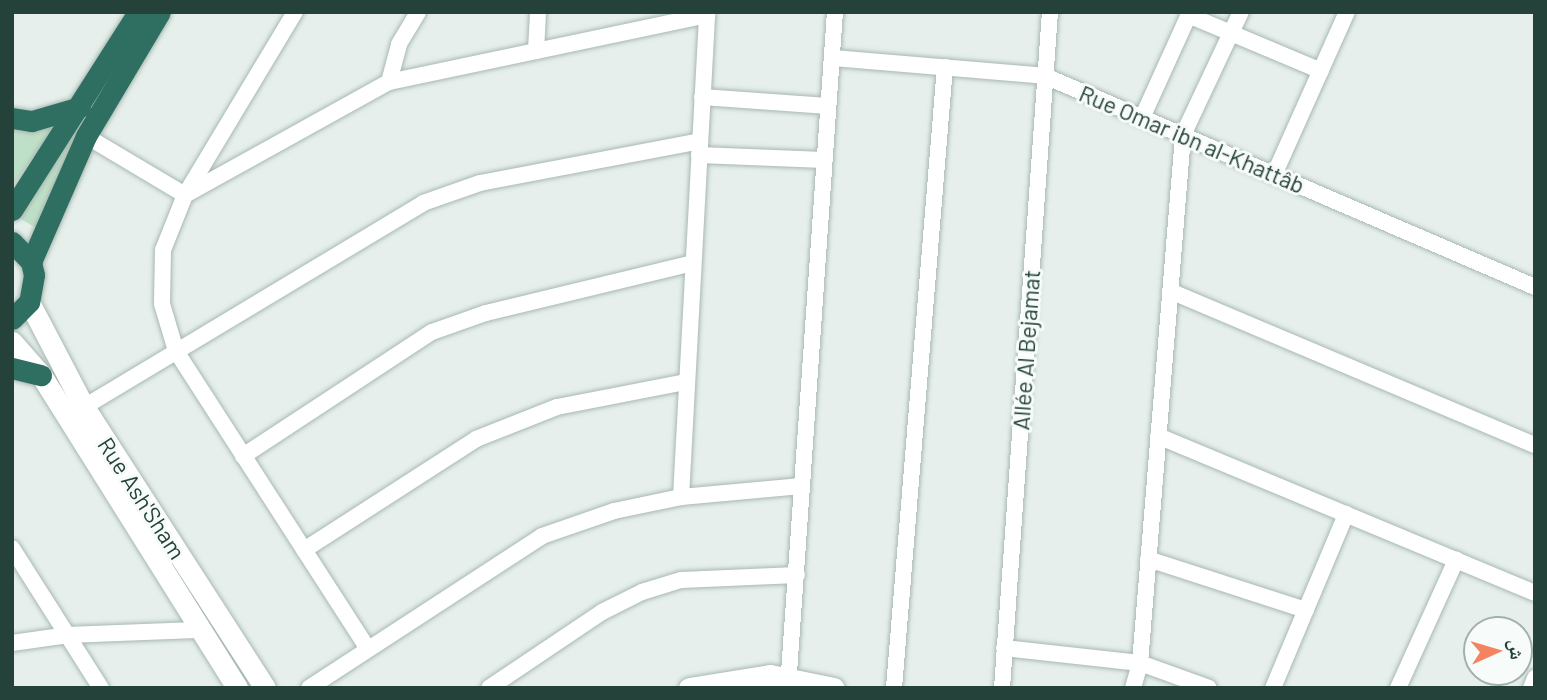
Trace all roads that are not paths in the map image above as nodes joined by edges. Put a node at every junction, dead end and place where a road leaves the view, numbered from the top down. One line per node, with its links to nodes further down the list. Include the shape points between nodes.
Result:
1 (138, 12): 21 (highway)
2 (160, 12): 25 (highway)
3 (295, 12): 29 (street)
4 (418, 12): 18 (street, via 399,44)
5 (538, 12): 13 (street)
6 (835, 12): 14 (street)
7 (1050, 12): 17 (street, Allée Al Bejamat)
8 (1241, 12): 12 (street)
9 (1347, 12): 16 (street)
10 (707, 14): 13 (street); 19 (street)
11 (1189, 14): 12 (street); 23 (street)
12 (1231, 33): 16 (street); 24 (street)
13 (536, 51): 18 (street)
14 (832, 58): 15 (street, Rue Omar ibn al-Khattâb); 20 (street)
15 (945, 67): 17 (street, Rue Omar ibn al-Khattâb); 72 (street)
16 (1321, 71): 28 (street)
17 (1045, 76): 23 (street, Rue Omar ibn al-Khattâb); 61 (street, Allée Al Bejamat)
18 (389, 82): 29 (street)
19 (702, 97): 20 (street); 26 (street)
20 (828, 106): 27 (street)
21 (80, 107): 22 (highway, via 32,121); 30 (highway)
22 (12, 118)
23 (1142, 118): 24 (street, Rue Omar ibn al-Khattâb)
24 (1183, 135): 28 (street, Rue Omar ibn al-Khattâb); 35 (street)
25 (86, 136): 29 (street); 32 (highway)
26 (699, 148): 27 (street); 33 (street); 39 (street, via 480,183 423,204)
27 (824, 160): 47 (street)
28 (1274, 174): 34 (street, Rue Omar ibn al-Khattâb)
29 (186, 195): 39 (street, via 163,250 162,304)
30 (12, 210)
31 (12, 242): 32 (highway)
32 (31, 262): 36 (highway, via 34,289)
33 (692, 263): 42 (street); 46 (street, via 486,313 432,332)
34 (1535, 287)
35 (1170, 291): 44 (street); 45 (street)
36 (29, 302): 37 (highway); 43 (main road, Rue Ash'Sham)
37 (12, 319)
38 (12, 342): 41 (main road, Rue Ash'Sham)
39 (176, 351): 43 (street); 46 (street)
40 (12, 368): 41 (highway)
41 (41, 375): 57 (main road, Rue Ash'Sham)
42 (685, 382): 48 (street); 51 (street, via 557,407 476,439)
43 (84, 407): 67 (main road, Rue Ash'Sham)
44 (1158, 436): 49 (street); 52 (street)
45 (1535, 445)
46 (243, 456): 51 (street)
47 (802, 486): 48 (street); 54 (street)
48 (681, 497): 60 (street, via 614,511 542,536)
49 (1346, 514): 53 (street); 56 (street)
50 (12, 548): 58 (street)
51 (304, 550): 60 (street)
52 (1148, 559): 56 (street); 62 (street)
53 (1456, 560): 55 (street); 77 (street)
54 (797, 575): 64 (street); 69 (street, via 681,580 642,592 601,612)
55 (1535, 593)
56 (1306, 610): 76 (street)
57 (201, 630): 58 (street); 66 (main road, Rue Ash'Sham)
58 (68, 635): 59 (street); 65 (street)
59 (12, 643)
60 (366, 647): 68 (street)
61 (1004, 648): 62 (street); 73 (street, Allée Al Bejamat)
62 (1140, 663): 74 (street); 75 (street)
63 (1535, 678): 78 (street)
64 (788, 682): 70 (main road, via 743,677); 71 (main road)
65 (101, 688)
66 (237, 688)
67 (265, 688)
68 (309, 688)
69 (489, 688)
70 (689, 688)
71 (834, 688)
72 (894, 688)
73 (1002, 688)
74 (1133, 688)
75 (1209, 688)
76 (1273, 688)
77 (1398, 688)
78 (1531, 688)

